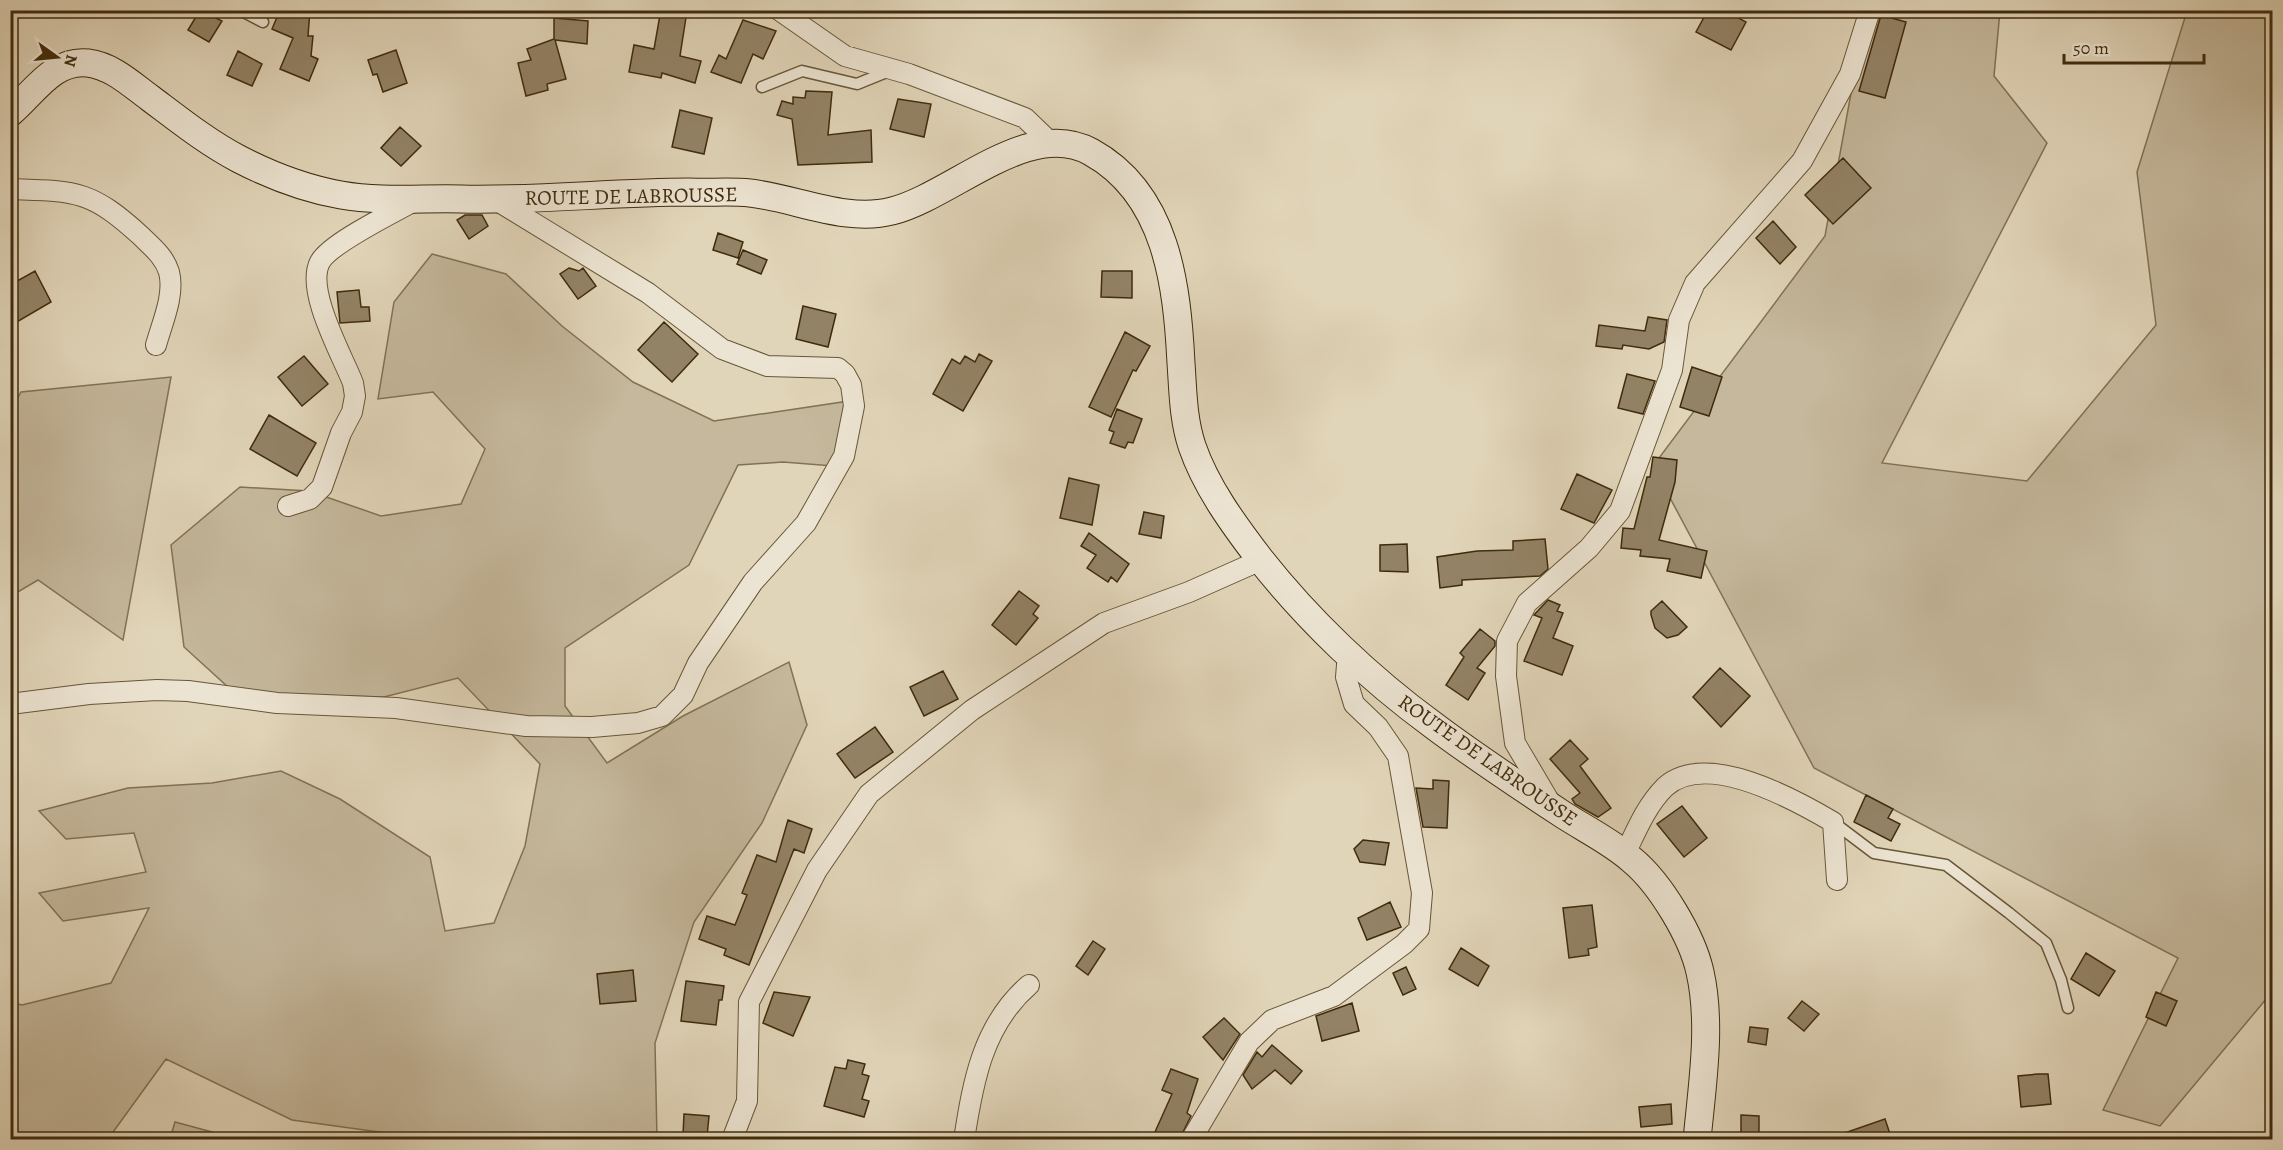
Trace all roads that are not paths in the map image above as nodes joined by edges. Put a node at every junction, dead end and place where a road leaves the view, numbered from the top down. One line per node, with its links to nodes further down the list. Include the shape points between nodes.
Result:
1 (240, 10): 4 (lane)
2 (779, 10): 5 (street, via 845,56)
3 (1870, 10): 17 (street, via 1850,74 1802,161 1695,283 1686,300 1672,370 1620,511 1589,548 1527,603 1507,641 1506,676 1515,743)
4 (262, 22)
5 (892, 69): 6 (lane, via 857,84 802,71); 8 (street, via 1025,118)
6 (762, 87)
7 (10, 113): 10 (street, ROUTE DE LABROUSSE, via 50,74 66,65 88,63 116,72 236,158 284,178 342,196)
8 (1051, 142): 11 (street, ROUTE DE LABROUSSE, via 1005,157 931,196 888,213 850,212 748,193 650,192); 14 (street, ROUTE DE LABROUSSE, via 1087,148 1106,162 1135,190 1161,232 1175,288 1185,416 1192,448 1214,492)
9 (10, 189): 12 (street, via 82,195 112,210 159,253 169,273 170,292)
10 (419, 199): 11 (street, ROUTE DE LABROUSSE); 13 (street, via 333,248 321,261 316,291 355,396 322,487 310,499)
11 (496, 200): 16 (street, via 648,293 722,349 767,366 838,368 851,386 854,406 844,456 806,523 753,582 698,663 683,695 662,716 638,723 592,727 526,726 396,708 277,704 157,690)
12 (156, 345)
13 (288, 506)
14 (1261, 560): 15 (street, ROUTE DE LABROUSSE); 23 (street, via 1104,624 972,710 869,794 817,870 749,1002 747,1101)
15 (1348, 653): 17 (street, ROUTE DE LABROUSSE, via 1430,723); 25 (street, via 1346,676 1354,704 1378,727 1398,756 1422,893 1419,928 1404,944 1334,996 1272,1020 1249,1042)
16 (10, 704)
17 (1554, 809): 19 (street, ROUTE DE LABROUSSE)
18 (1833, 822): 19 (street, via 1797,801 1729,776 1688,774 1666,787 1643,815); 20 (street); 22 (lane, via 1874,853 1946,865 2046,943)
19 (1625, 854): 26 (street, ROUTE DE LABROUSSE, via 1663,896 1687,934 1700,971 1704,1024)
20 (1837, 880)
21 (1029, 985): 24 (street, via 1000,1015 989,1038 973,1086)
22 (2068, 1008)
23 (732, 1140)
24 (964, 1140)
25 (1191, 1140)
26 (1697, 1140)

